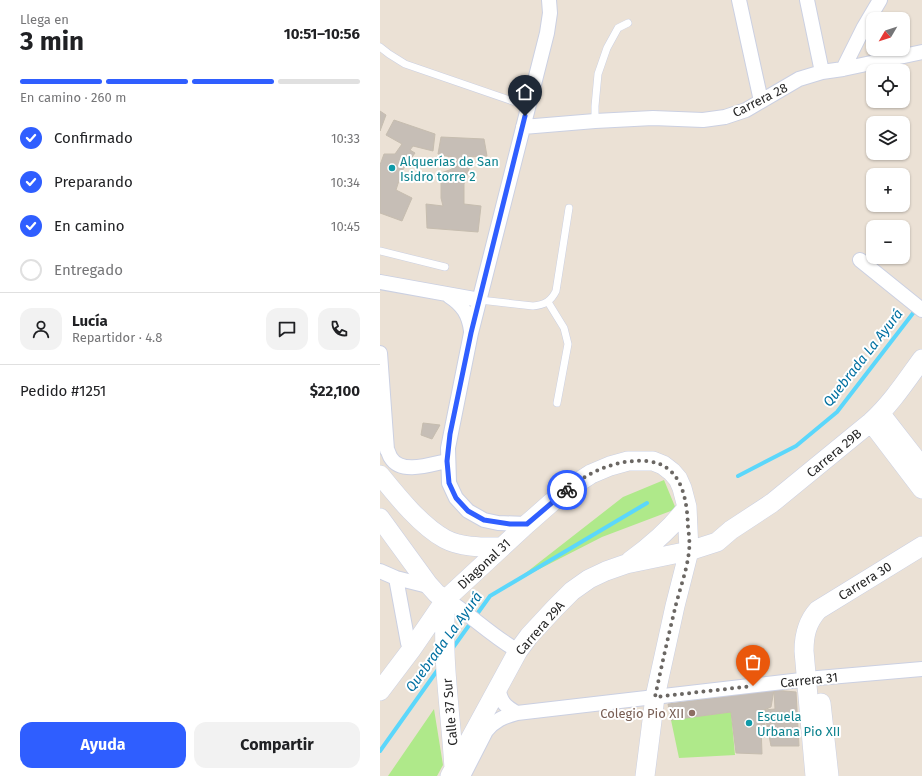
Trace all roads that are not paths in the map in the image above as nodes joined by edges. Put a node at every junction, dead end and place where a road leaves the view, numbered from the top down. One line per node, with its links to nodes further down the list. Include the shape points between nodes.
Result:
1 (549, 0): 11 (street, via 547,33)
2 (739, 0): 10 (street)
3 (807, 0): 9 (street)
4 (880, 0): 8 (street)
5 (628, 23): 12 (lane, via 618,28 607,48 598,74)
6 (380, 47): 11 (lane, via 405,64)
7 (922, 52): 8 (street, Carrera 28)
8 (843, 69): 9 (street, Carrera 28)
9 (822, 72): 10 (street, Carrera 28, via 799,79)
10 (761, 101): 12 (street, Carrera 28, via 746,110 725,117 703,120 653,118)
11 (528, 106): 13 (street)
12 (595, 121): 13 (street, Carrera 28)
13 (523, 126): 20 (street)
14 (570, 208): 21 (lane, via 556,291)
15 (380, 251): 17 (lane)
16 (860, 260): 22 (street)
17 (445, 267)
18 (380, 282): 19 (street)
19 (447, 295): 20 (street); 23 (street, via 460,304 468,315)
20 (480, 300): 21 (lane, via 533,306 542,306); 23 (street)
21 (548, 302): 26 (lane, via 564,328 568,344)
22 (922, 310)
23 (471, 333): 28 (street, via 450,434)
24 (380, 353): 28 (street, via 388,450 391,459 396,464 411,468)
25 (922, 359): 27 (main road, Carrera 29B)
26 (557, 403)
27 (876, 417): 29 (main road); 31 (main road); 36 (main road, Carrera 29B, via 772,503)
28 (447, 461): 34 (street, via 449,483 456,498 468,511 484,520)
29 (922, 467)
30 (380, 475): 38 (main road, via 430,529 445,539 477,547)
31 (922, 489)
32 (687, 507): 34 (main road, Diagonal 31, via 678,479 663,465 628,461 591,474 574,484); 35 (main road, Diagonal 31); 40 (main road, via 668,530)
33 (380, 518): 43 (main road)
34 (527, 524): 38 (main road, Diagonal 31)
35 (688, 529): 36 (main road, Carrera 29B, via 708,536); 39 (main road, Diagonal 31)
36 (724, 536): 39 (main road, Carrera 29B); 45 (main road, via 696,566)
37 (922, 546): 49 (main road, Carrera 30, via 818,610 810,618 804,637)
38 (502, 547): 44 (main road, Diagonal 31)
39 (689, 551): 40 (main road, Carrera 29A); 45 (main road, Diagonal 31)
40 (626, 564): 46 (main road, Carrera 29A, via 589,579 572,591 529,636)
41 (380, 571): 42 (street)
42 (396, 578): 43 (street); 47 (street)
43 (428, 584): 44 (main road)
44 (446, 599): 46 (street); 47 (main road, Diagonal 31); 54 (main road, Calle 37 Sur, via 445,652)
45 (675, 606): 52 (main road)
46 (512, 647): 50 (main road, Carrera 29A)
47 (411, 650): 51 (main road, Diagonal 31)
48 (922, 670): 49 (street, Carrera 31)
49 (812, 679): 52 (street, Carrera 31); 56 (main road); 57 (main road)
50 (498, 686): 53 (street, via 502,702); 54 (main road, Carrera 29A)
51 (380, 691)
52 (655, 697): 53 (street, Carrera 31); 55 (main road)
53 (517, 713): 54 (street, Carrera 31, via 502,717 491,725)
54 (456, 774)
55 (645, 776)
56 (814, 776)
57 (829, 776)

